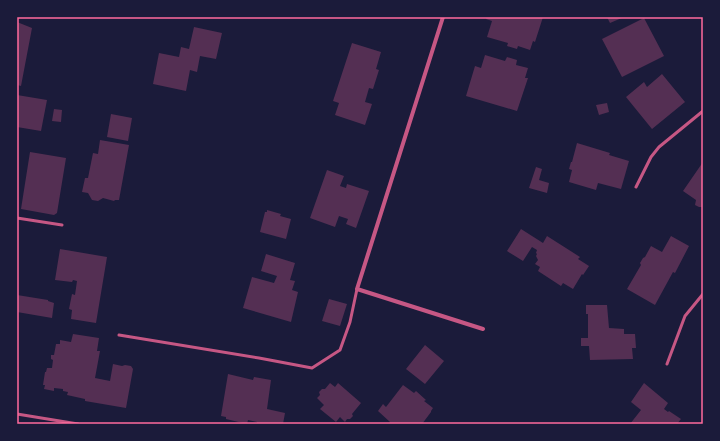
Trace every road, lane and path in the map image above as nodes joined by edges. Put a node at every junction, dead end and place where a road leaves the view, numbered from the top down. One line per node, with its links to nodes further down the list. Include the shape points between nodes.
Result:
1 (443, 17): 6 (street)
2 (703, 111): 3 (lane, via 659,147)
3 (636, 187)
4 (17, 218): 5 (lane)
5 (62, 225)
6 (357, 289): 8 (street); 9 (lane, via 350,322 340,350 312,368)
7 (703, 294): 10 (lane, via 685,316)
8 (483, 329)
9 (119, 335)
10 (667, 364)
11 (17, 414): 12 (lane)
12 (78, 424)

